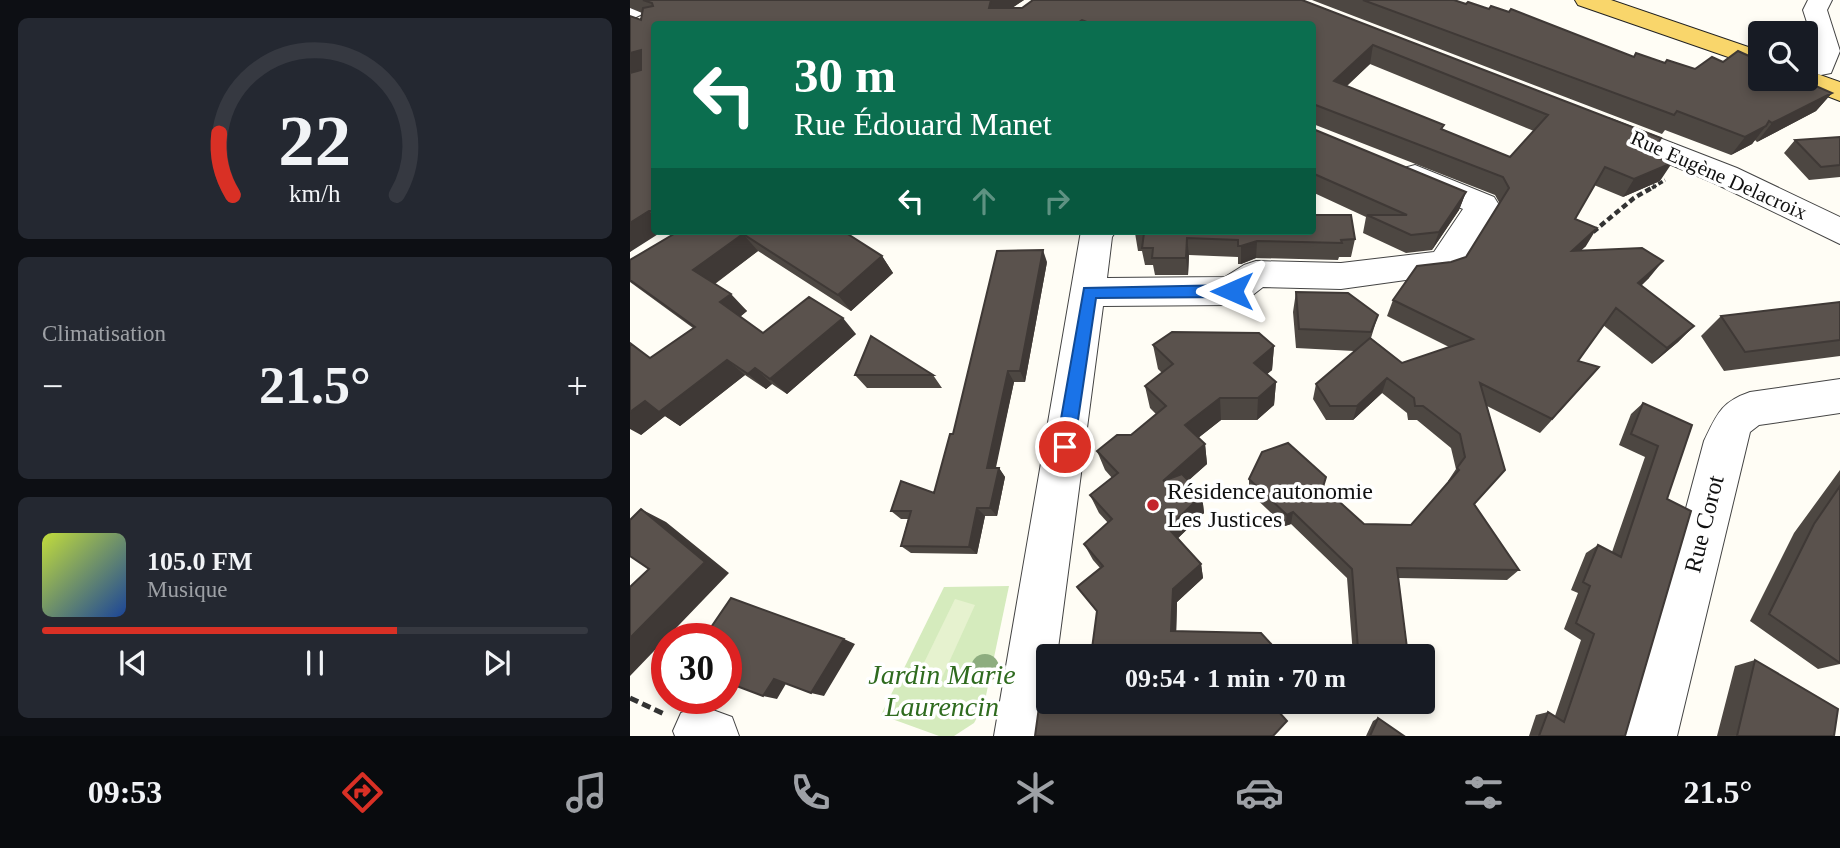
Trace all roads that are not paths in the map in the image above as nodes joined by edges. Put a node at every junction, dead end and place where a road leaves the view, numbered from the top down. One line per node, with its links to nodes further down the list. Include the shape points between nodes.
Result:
1 (652, 0): 5 (street)
2 (1587, 0): 9 (main road)
3 (1639, 0): 8 (main road)
4 (1820, 0): 10 (street, via 1815,10 1828,47)
5 (630, 12)
6 (630, 18): 7 (street)
7 (651, 27)
8 (1748, 39)
9 (1748, 56)
10 (1818, 70): 11 (main road)
11 (1840, 92)
12 (1588, 119): 15 (street, Rue Eugène Delacroix, via 1692,160)
13 (1386, 164): 18 (street, via 1483,205 1444,264 1342,276 1256,275 1232,291)
14 (1840, 206): 15 (street)
15 (1808, 215): 16 (street, Rue Eugène Delacroix)
16 (1840, 232)
17 (1094, 235): 18 (street)
18 (1089, 292): 20 (street)
19 (1840, 396): 21 (street, Rue Corot, via 1750,409 1735,420)
20 (1020, 736)
21 (1651, 736)

